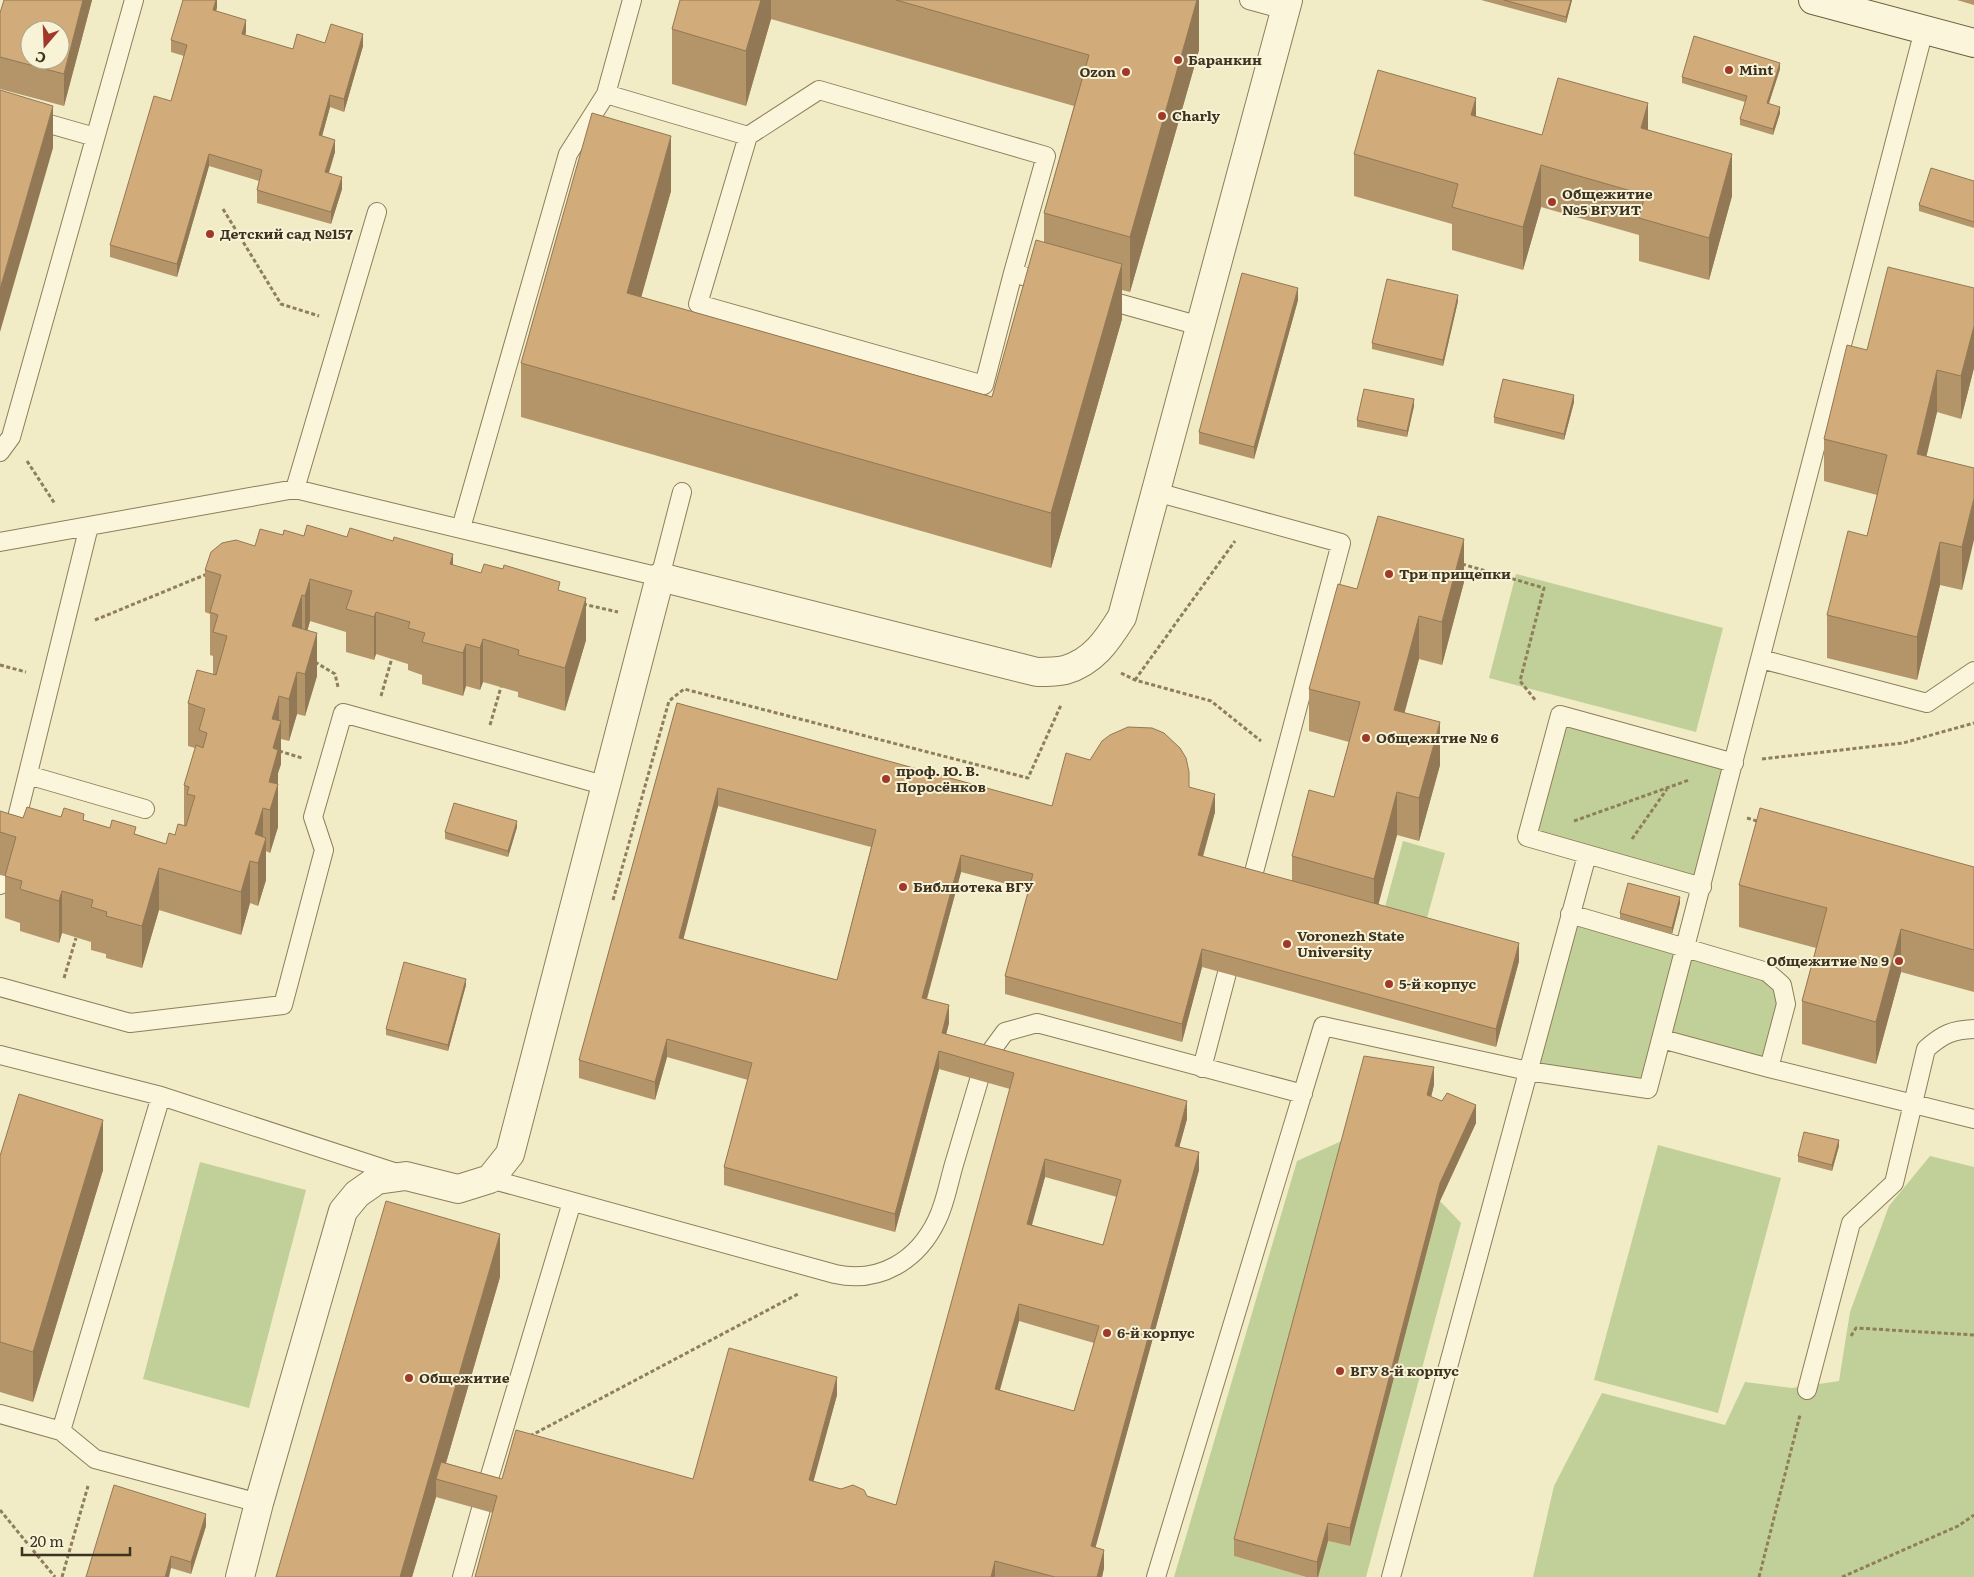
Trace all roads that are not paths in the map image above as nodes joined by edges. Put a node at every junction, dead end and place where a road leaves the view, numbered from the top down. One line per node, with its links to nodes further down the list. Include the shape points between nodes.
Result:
1 (134, 0): 12 (lane)
2 (632, 0): 9 (lane)
3 (1250, 0): 5 (lane)
4 (1813, 0): 6 (street)
5 (1287, 5): 17 (street)
6 (1876, 8): 7 (street)
7 (1924, 30): 8 (street); 26 (lane)
8 (1974, 43)
9 (606, 94): 11 (lane); 23 (lane, via 568,154)
10 (0, 110): 12 (lane)
11 (748, 136): 14 (lane, via 819,90 1046,156); 14 (lane, via 698,304 984,384)
12 (95, 137): 18 (lane, via 11,437)
13 (377, 212): 19 (lane)
14 (1013, 273): 15 (lane)
15 (1069, 289)
16 (1087, 294): 17 (lane)
17 (1200, 326): 21 (street)
18 (0, 452)
19 (294, 488): 22 (lane); 23 (lane)
20 (682, 492): 25 (lane)
21 (1156, 492): 25 (street, via 1122,617 1106,642 1089,659 1064,670 1036,672); 34 (lane, via 1341,543)
22 (80, 528): 24 (lane); 29 (lane, via 62,633)
23 (461, 528): 25 (lane)
24 (0, 542)
25 (660, 577): 30 (street)
26 (1761, 660): 27 (lane, via 1926,703); 28 (lane)
27 (1974, 671)
28 (1734, 763): 32 (lane, via 1560,715 1527,837); 35 (lane)
29 (28, 775): 31 (lane); 33 (lane)
30 (607, 786): 39 (lane, via 344,713 313,817 324,850 283,1005 130,1023); 53 (street, via 510,1154)
31 (145, 809)
32 (1586, 855): 35 (lane); 36 (lane)
33 (8, 856)
34 (1250, 887)
35 (1702, 887): 37 (lane)
36 (1570, 914): 37 (lane); 46 (lane)
37 (1685, 948): 41 (lane); 45 (lane, via 1767,972 1782,985 1786,1004)
38 (1227, 974): 44 (lane)
39 (0, 987)
40 (1974, 1029): 50 (lane, via 1954,1030 1926,1048)
41 (1662, 1039): 45 (lane); 46 (lane, via 1648,1089)
42 (0, 1055): 49 (lane)
43 (983, 1062): 44 (lane, via 1005,1032 1037,1023)
44 (1202, 1068): 48 (lane)
45 (1769, 1068): 50 (lane)
46 (1528, 1071): 48 (lane, via 1323,1026); 64 (lane)
47 (978, 1080): 54 (lane, via 938,1218 923,1244 902,1263 876,1274 835,1274)
48 (1303, 1094): 63 (lane)
49 (161, 1096): 52 (lane); 57 (lane)
50 (1913, 1103): 51 (lane); 55 (lane, via 1894,1183 1850,1223)
51 (1974, 1119)
52 (406, 1176): 53 (street, via 458,1189); 59 (street, via 377,1180 357,1194 344,1211)
53 (490, 1179): 54 (lane)
54 (572, 1202): 58 (lane)
55 (1807, 1390)
56 (0, 1414): 57 (lane)
57 (61, 1431): 59 (lane, via 95,1459)
58 (485, 1492)
59 (259, 1503): 61 (street)
60 (481, 1509): 62 (lane)
61 (240, 1577)
62 (462, 1577)
63 (1156, 1577)
64 (1391, 1577)

